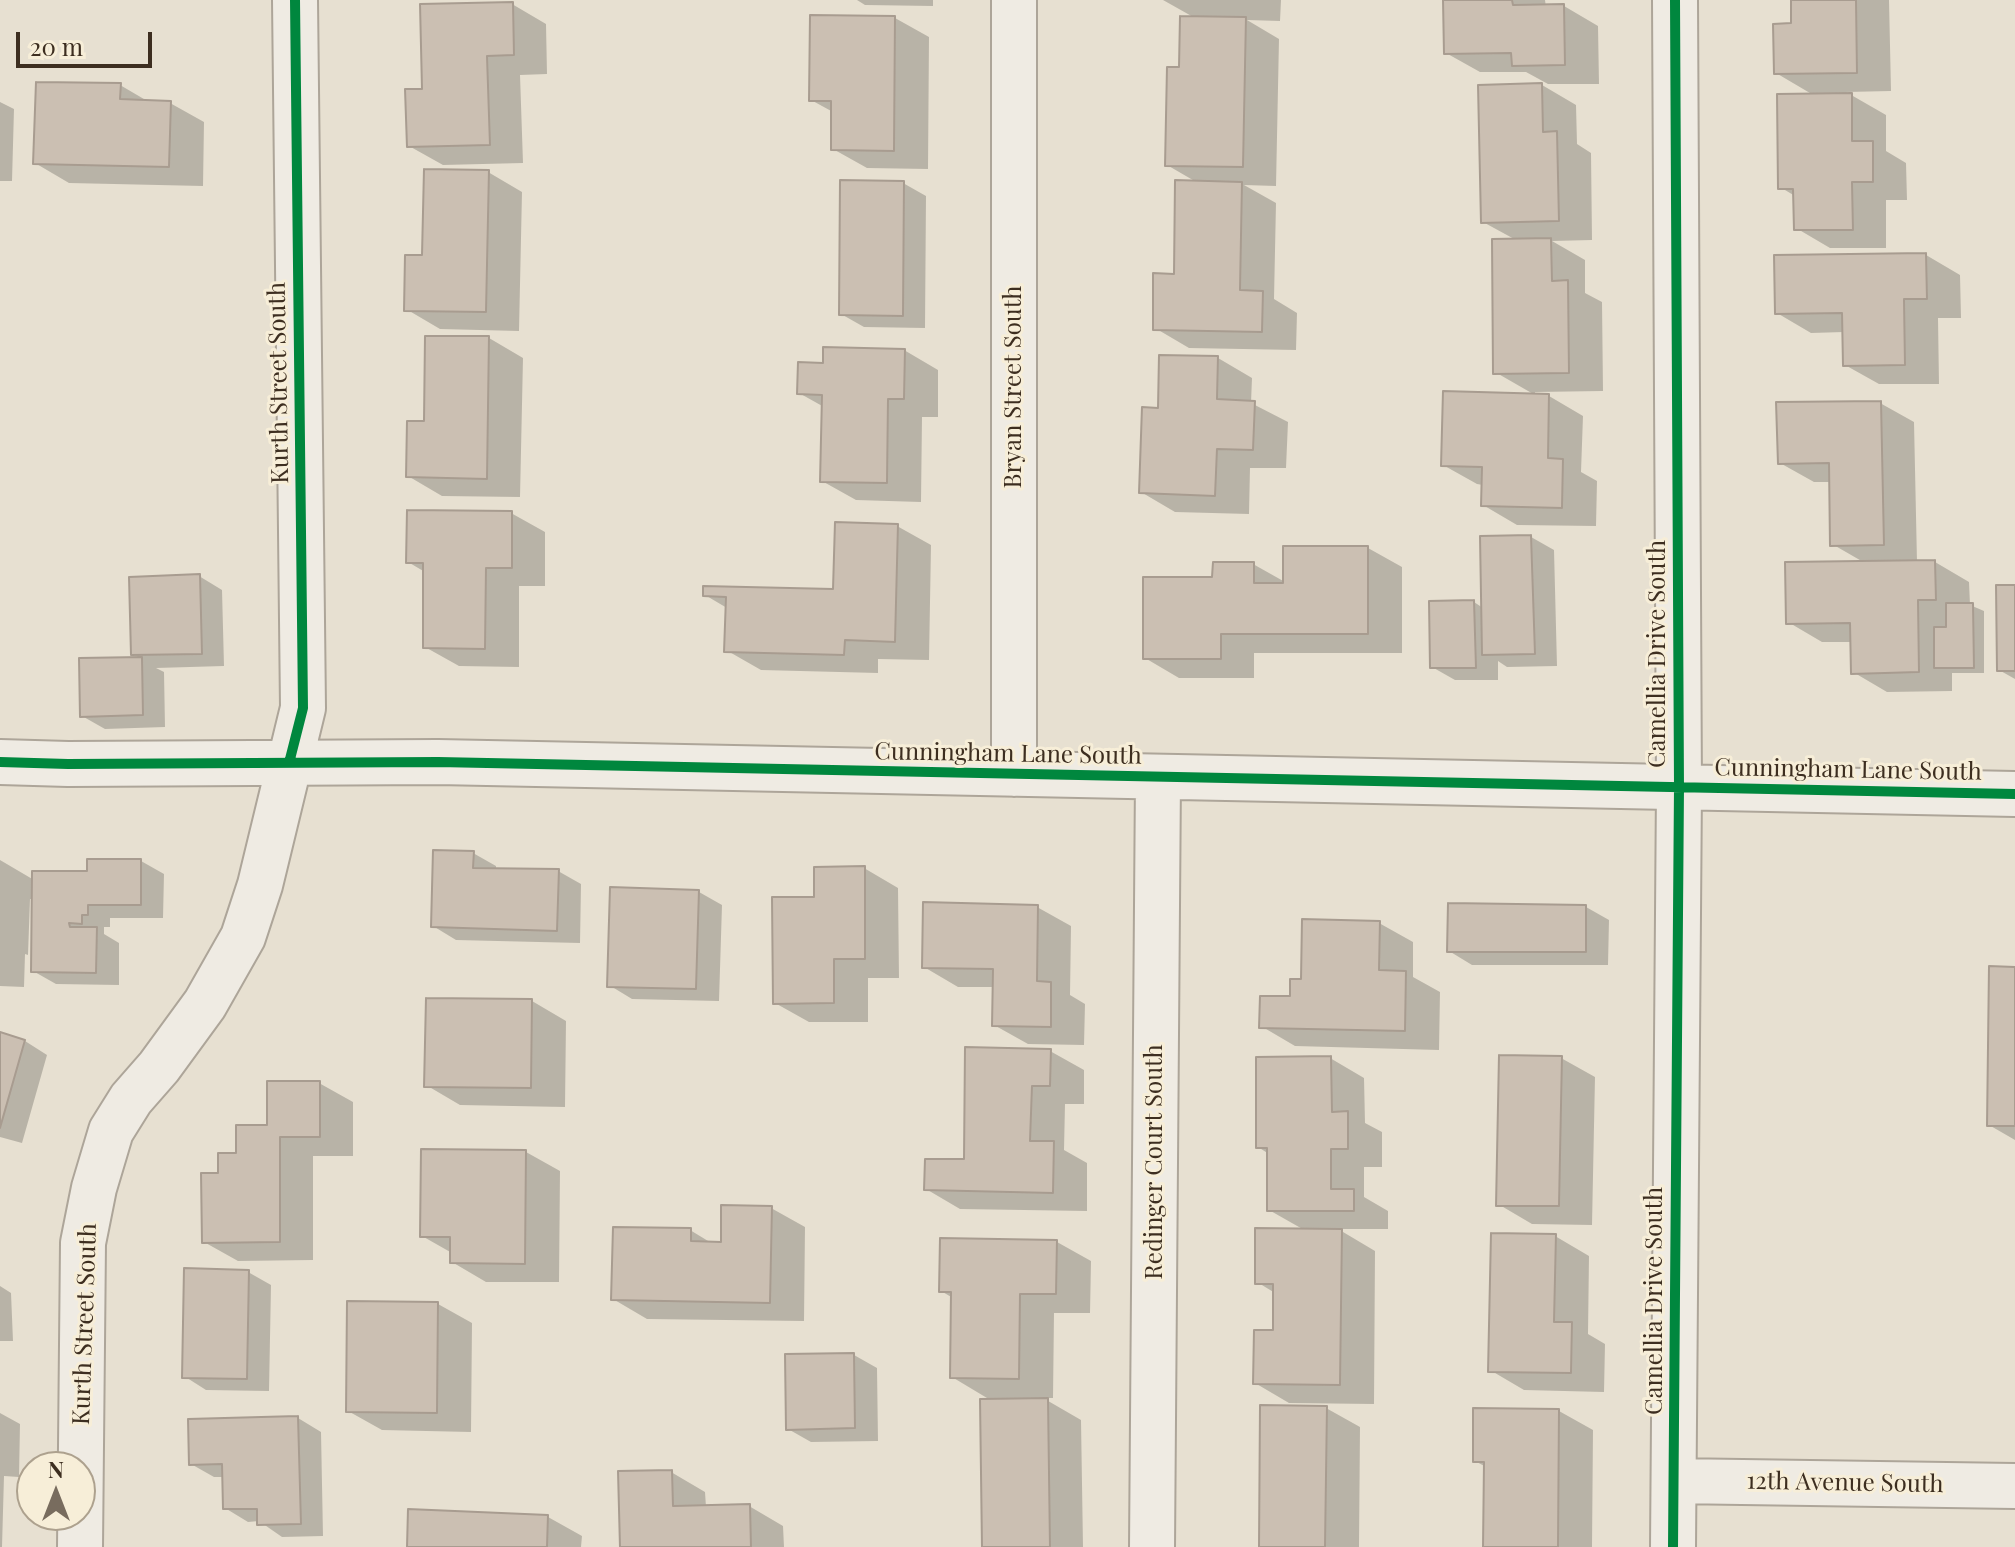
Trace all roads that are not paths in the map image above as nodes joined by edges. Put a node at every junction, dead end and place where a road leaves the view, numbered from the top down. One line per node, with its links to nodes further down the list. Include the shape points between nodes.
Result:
1 (295, 0): 5 (street, Kurth Street South, via 303,708)
2 (1014, 0): 6 (street, Bryan Street South)
3 (1675, 0): 8 (street, Camellia Drive South)
4 (0, 762): 5 (street, Cunningham Lane South)
5 (289, 763): 6 (street, Cunningham Lane South); 12 (street, Kurth Street South, via 243,937 205,1004 111,1131 94,1188 83,1243)
6 (1014, 774): 7 (street, Cunningham Lane South)
7 (1158, 777): 8 (street, Cunningham Lane South); 13 (street, Redinger Court South)
8 (1679, 787): 9 (street, Cunningham Lane South); 10 (street, Camellia Drive South)
9 (2015, 794)
10 (1674, 1481): 11 (street, 12th Avenue South); 14 (street, Camellia Drive South)
11 (2015, 1486)
12 (80, 1547)
13 (1152, 1547)
14 (1673, 1547)

